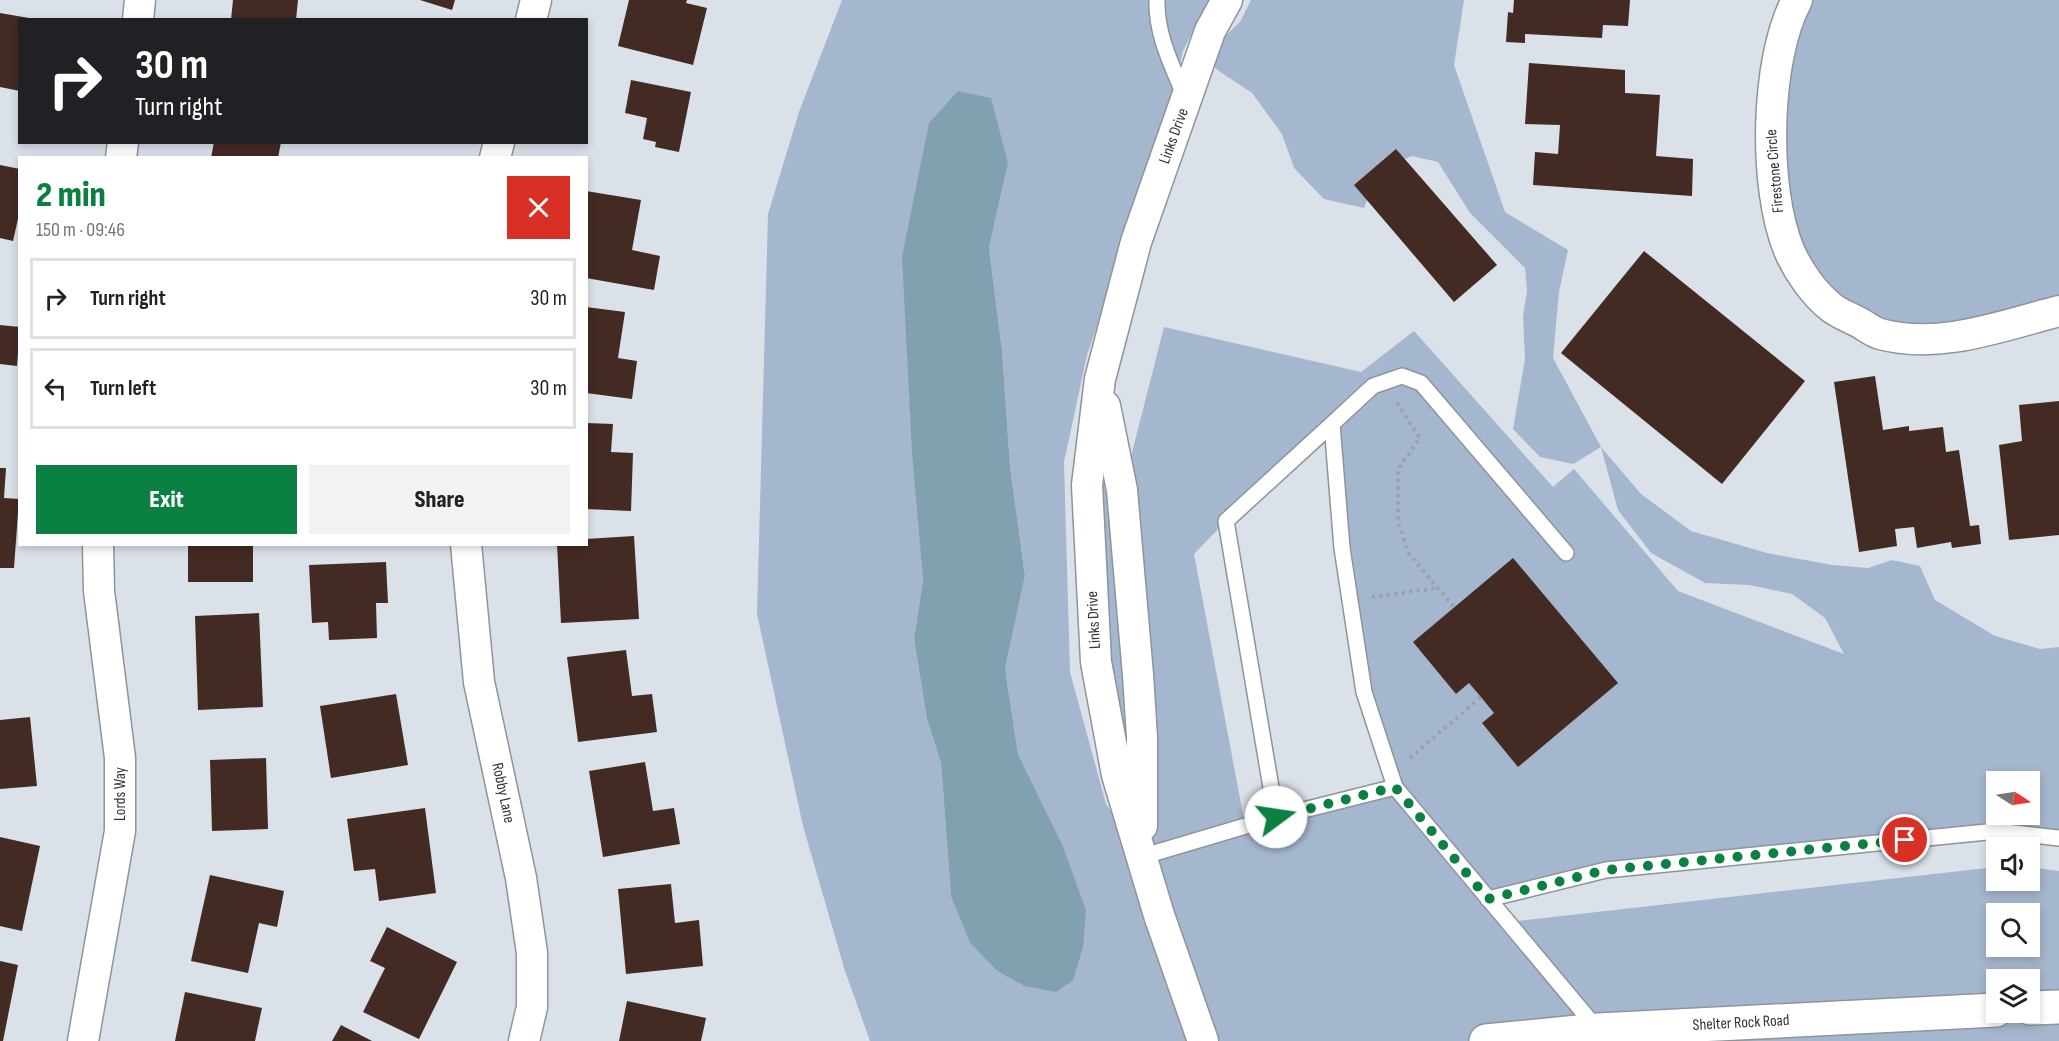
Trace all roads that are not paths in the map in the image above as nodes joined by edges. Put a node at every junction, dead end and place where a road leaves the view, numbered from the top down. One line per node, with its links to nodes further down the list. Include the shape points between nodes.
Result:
1 (140, 0): 6 (street)
2 (536, 0): 7 (street)
3 (1157, 0): 8 (lane, via 1164,48)
4 (1227, 0): 8 (street, Links Drive, via 1210,32)
5 (1797, 0): 9 (street, Firestone Circle, via 1783,34 1770,111 1775,208 1789,250 1805,280 1832,308 1878,333 1907,339 1972,334)
6 (138, 18)
7 (532, 18)
8 (1186, 99): 10 (street, Links Drive, via 1136,242)
9 (2059, 311)
10 (1100, 379): 18 (street, Links Drive, via 1122,490 1138,675); 18 (street, Links Drive, via 1088,485 1096,662 1117,775)
11 (1332, 424): 14 (lane, via 1373,386 1402,376 1421,383); 15 (lane, via 1342,548 1364,693); 16 (lane, via 1226,521)
12 (98, 546): 24 (street, Lords Way, via 99,591 120,758 120,831)
13 (466, 546): 25 (street, Robby Lane, via 479,682 521,878 532,953 532,1007)
14 (1566, 553)
15 (1393, 780): 16 (lane); 19 (lane)
16 (1276, 817): 18 (lane)
17 (2059, 838): 19 (lane, via 1997,831 1606,870)
18 (1141, 856): 26 (street, Links Drive)
19 (1488, 899): 23 (lane)
20 (2059, 1007): 21 (main road)
21 (2040, 1008)
22 (1986, 1011): 23 (main road, Shelter Rock Road)
23 (1598, 1030): 27 (main road, Shelter Rock Road)
24 (83, 1041)
25 (524, 1041)
26 (1203, 1041)
27 (1486, 1041)

